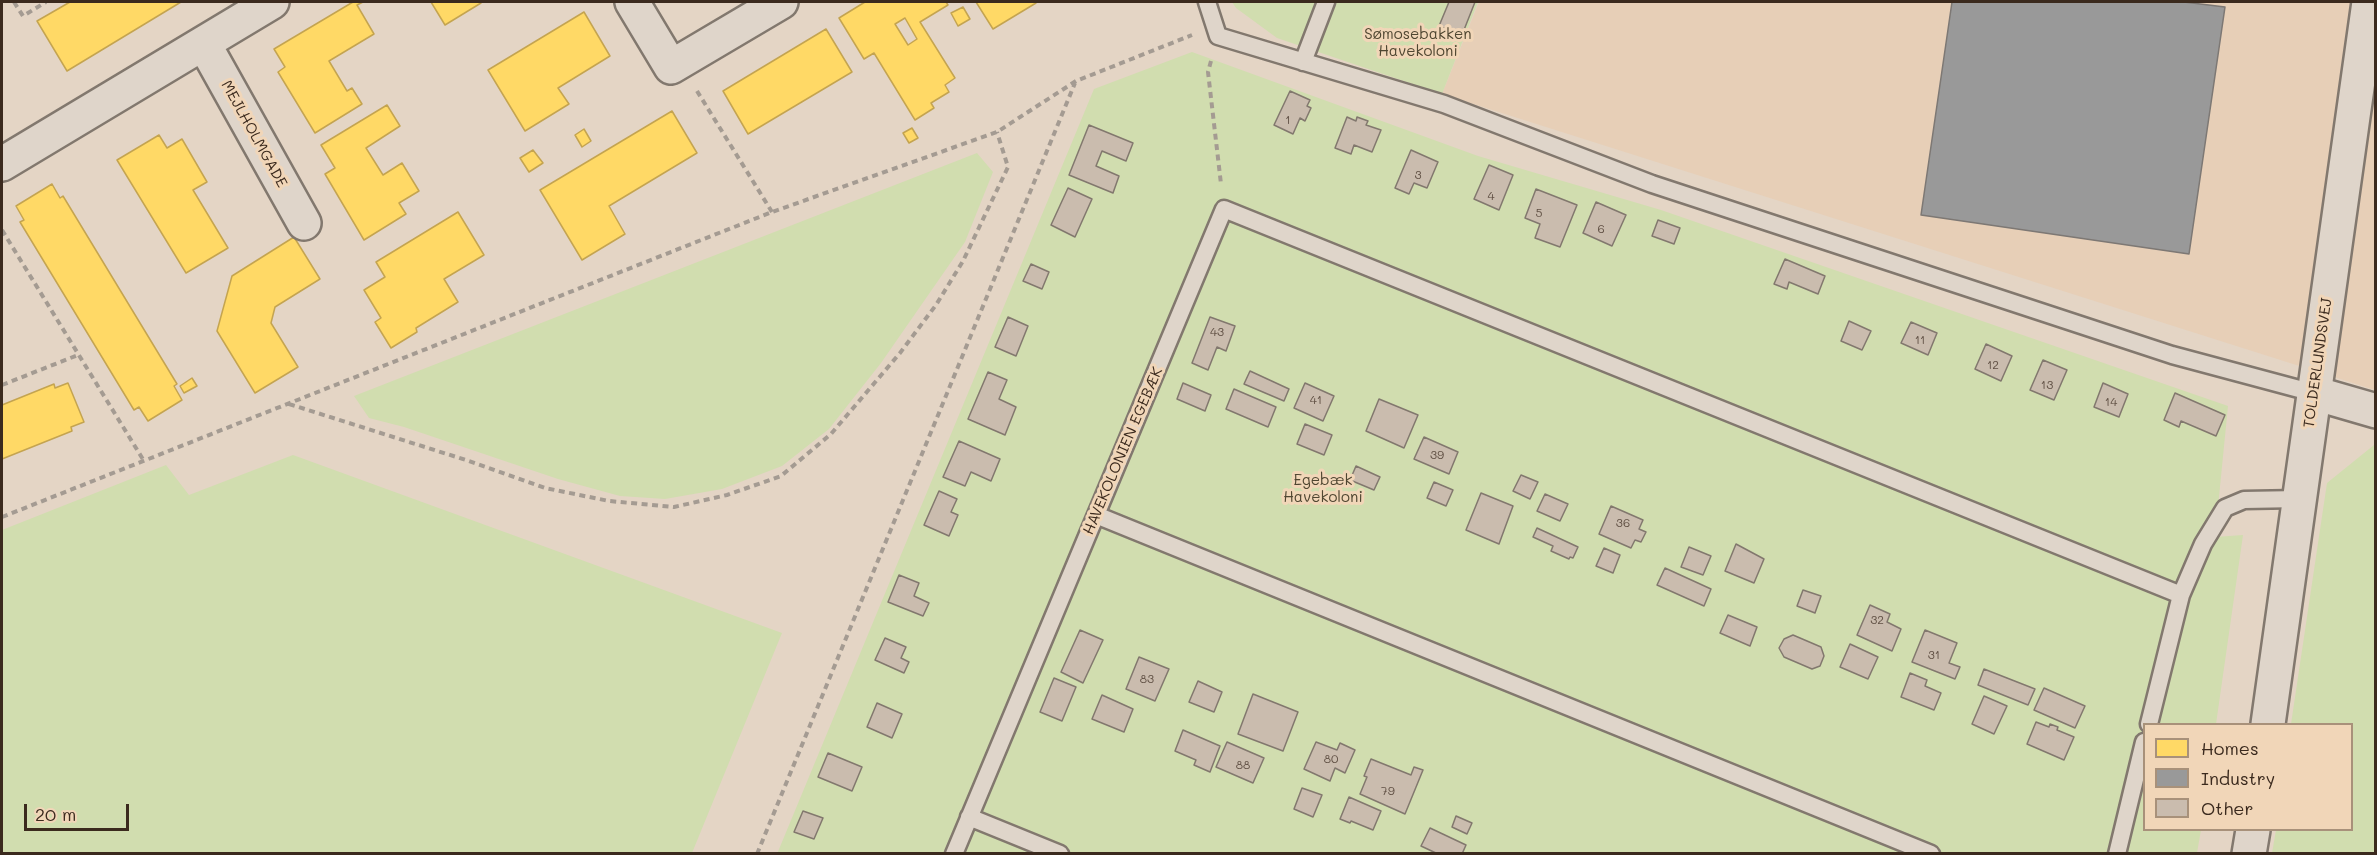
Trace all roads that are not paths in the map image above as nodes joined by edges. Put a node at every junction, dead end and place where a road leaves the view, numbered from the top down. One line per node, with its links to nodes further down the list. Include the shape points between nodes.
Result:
1 (273, 2): 7 (street)
2 (632, 2): 3 (street, via 671,67)
3 (781, 2)
4 (1207, 2): 8 (lane, via 1218,36)
5 (1326, 2): 8 (lane)
6 (2369, 2): 11 (street, TOLDERLUNDSVEJ)
7 (204, 44): 9 (street); 10 (street, MEJLHOLMGADE)
8 (1303, 62): 11 (lane, via 1444,104 1652,184 2149,348)
9 (2, 164)
10 (304, 223)
11 (2314, 393): 12 (street); 13 (street, TOLDERLUNDSVEJ)
12 (2376, 411)
13 (2299, 499): 15 (lane, via 2244,500 2225,508 2203,544); 17 (street, TOLDERLUNDSVEJ)
14 (1096, 515): 15 (lane, HAVEKOLONIEN EGEBÆK, via 1224,209); 19 (lane, HAVEKOLONIEN EGEBÆK); 23 (lane)
15 (2181, 595): 16 (lane)
16 (2149, 723)
17 (2268, 723)
18 (2143, 750): 24 (lane)
19 (969, 816): 21 (lane, HAVEKOLONIEN EGEBÆK); 22 (lane)
20 (2253, 831): 25 (street)
21 (954, 854)
22 (1060, 854)
23 (1930, 854)
24 (2117, 854)
25 (2250, 854)

